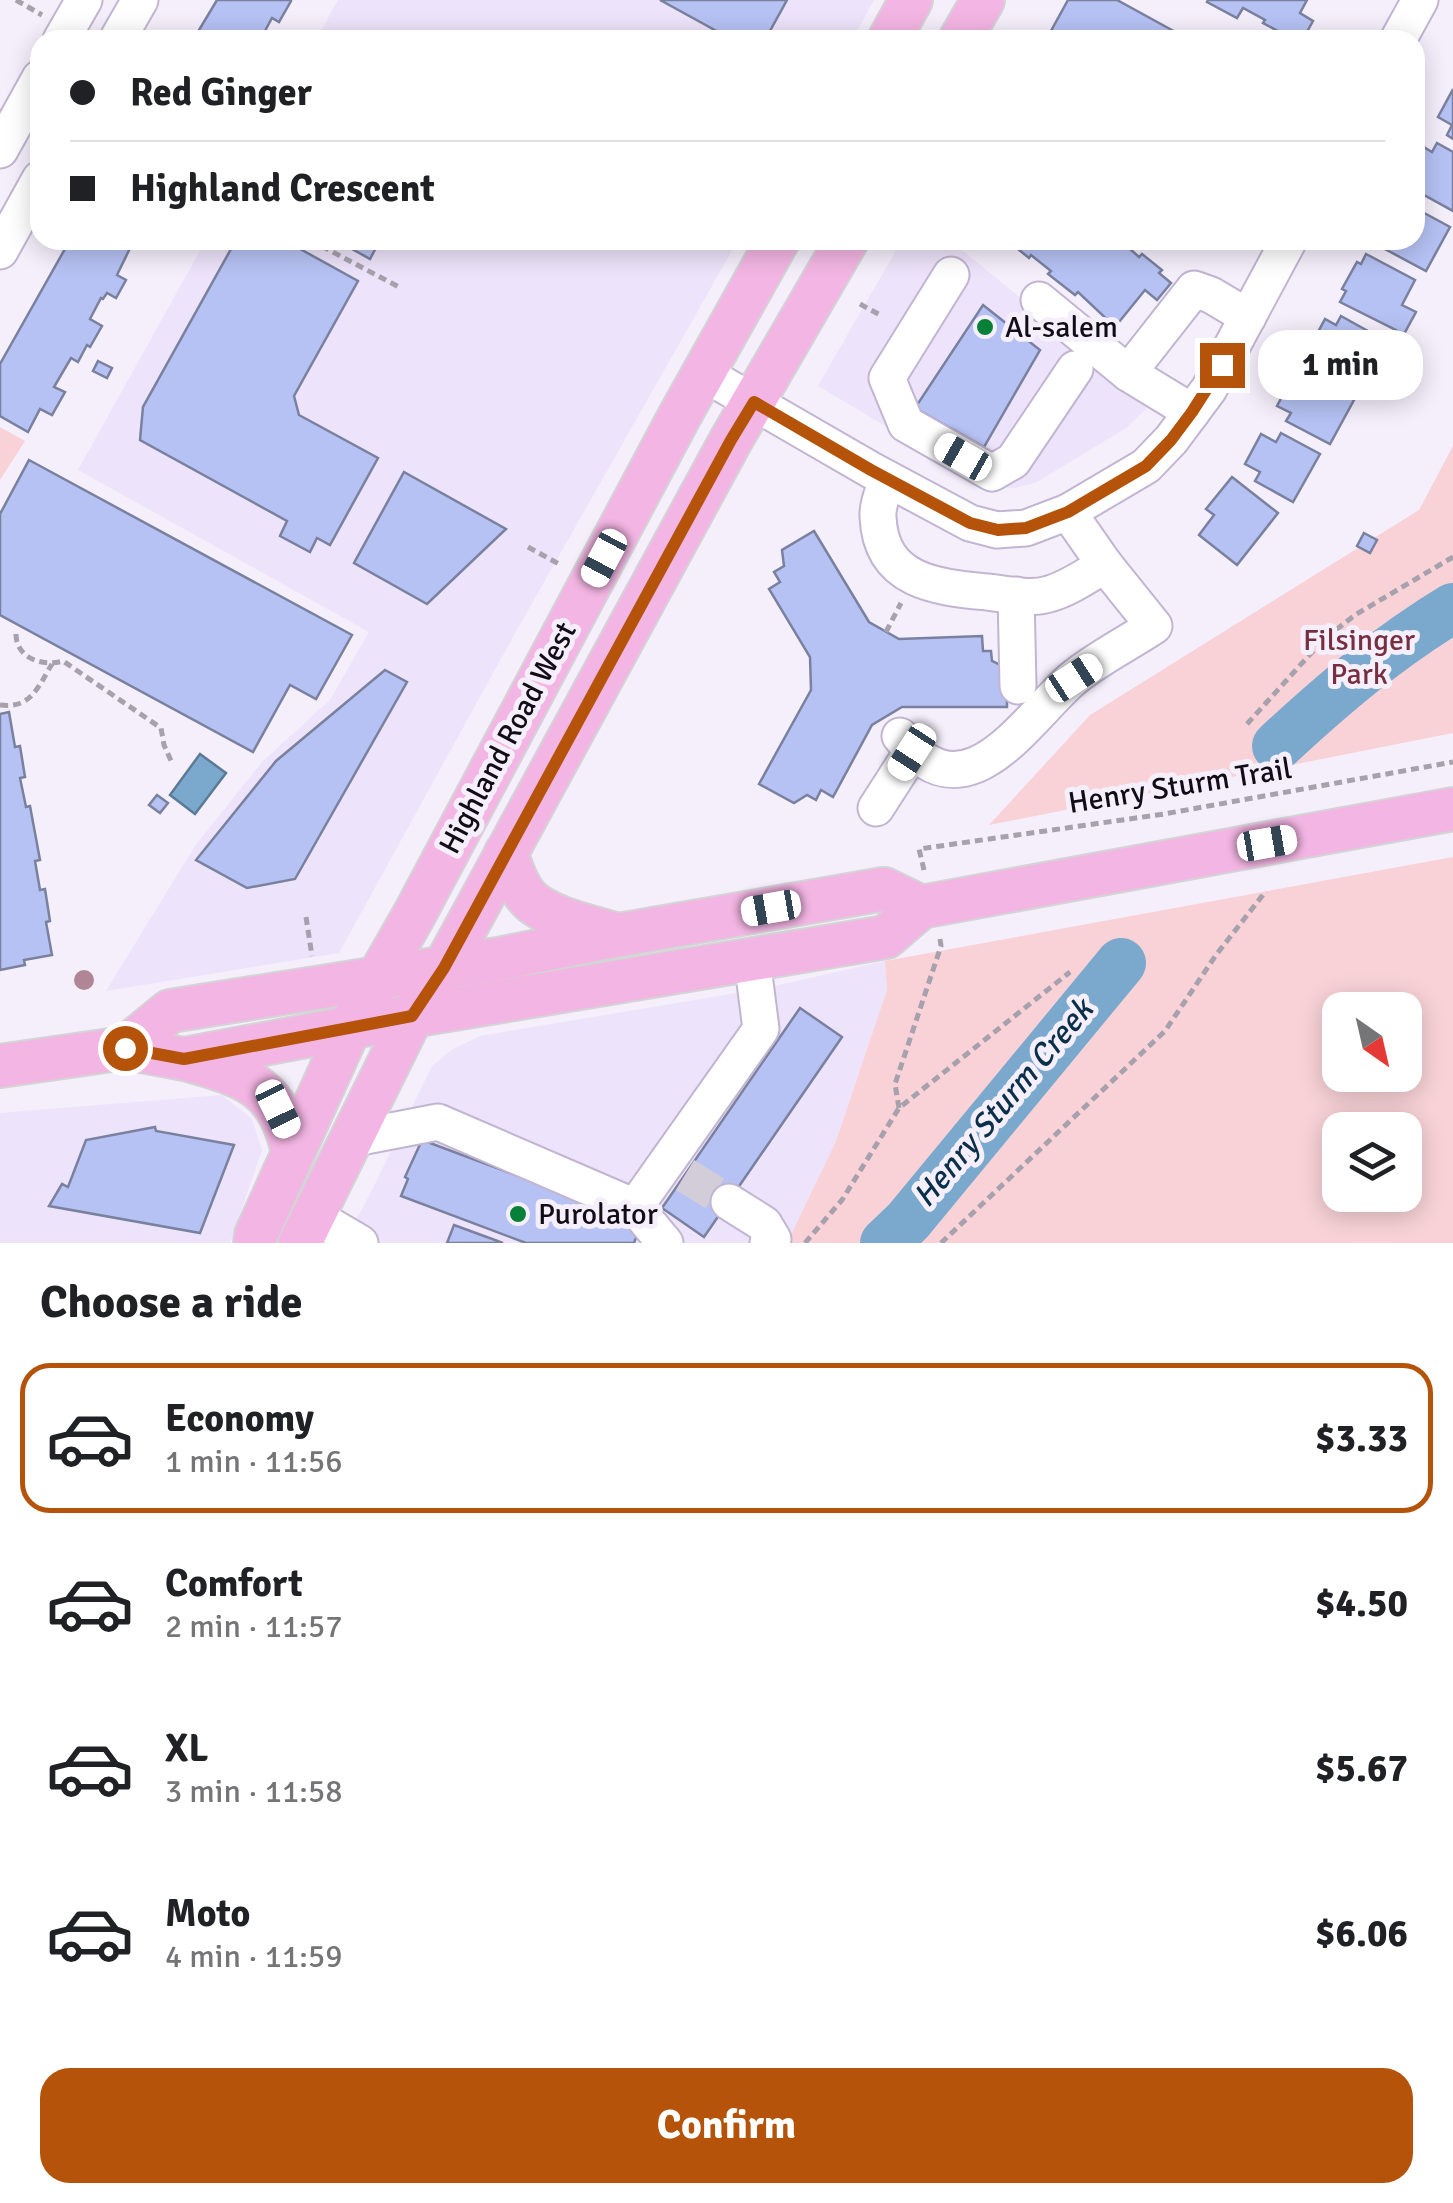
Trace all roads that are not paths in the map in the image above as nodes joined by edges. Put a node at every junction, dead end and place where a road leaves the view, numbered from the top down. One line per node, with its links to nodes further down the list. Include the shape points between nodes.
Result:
1 (84, 0): 6 (street)
2 (140, 0): 7 (street)
3 (912, 0): 8 (main road)
4 (983, 0): 9 (main road)
5 (1420, 0): 10 (street)
6 (56, 29)
7 (123, 30)
8 (895, 30)
9 (966, 30)
10 (1404, 30)
11 (30, 96): 12 (street)
12 (0, 150)
13 (30, 197): 17 (street)
14 (772, 250): 22 (main road, Highland Road West)
15 (841, 250): 24 (main road, Highland Road West)
16 (1283, 250): 20 (street)
17 (0, 251)
18 (951, 276): 26 (street, via 888,378)
19 (1038, 300): 23 (street)
20 (1248, 317): 23 (street, via 1194,289); 25 (street)
21 (1075, 369): 26 (street, via 1013,461 992,473)
22 (703, 373): 24 (street); 39 (main road, Highland Road West)
23 (1128, 373): 25 (street)
24 (754, 402): 27 (street); 34 (main road, Highland Road West)
25 (1192, 412): 28 (street, via 1146,466)
26 (906, 424): 27 (street)
27 (879, 474): 28 (street, via 970,523 998,530 1026,528); 30 (street, via 882,541 900,568 919,581)
28 (1068, 512): 29 (street)
29 (1105, 564): 30 (street, via 1046,595); 32 (street, via 1154,626 1074,678 1015,740 984,762 948,770 906,744)
30 (1016, 596): 31 (street)
31 (1018, 686)
32 (876, 808)
33 (1453, 809): 35 (main road)
34 (506, 853): 36 (main road, via 532,901); 38 (main road, Highland Road West)
35 (931, 923): 36 (main road, via 884,889); 37 (main road)
36 (619, 935): 38 (main road)
37 (752, 959): 40 (main road); 48 (street, via 761,1029 676,1169)
38 (444, 968): 39 (main road); 40 (main road, Highland Road West)
39 (380, 976): 41 (main road, Highland Road West); 42 (main road, via 170,1011)
40 (412, 1016): 41 (main road); 45 (main road, Highland Road West)
41 (350, 1027): 43 (main road); 46 (main road, Highland Road West)
42 (125, 1048): 43 (main road); 44 (main road)
43 (184, 1059): 46 (main road, via 236,1074 263,1092 278,1109)
44 (0, 1066)
45 (350, 1139): 48 (street, via 438,1122); 49 (main road, Highland Road West)
46 (293, 1152): 50 (main road, Highland Road West)
47 (729, 1202): 53 (street, via 764,1224 773,1239)
48 (635, 1207): 52 (street)
49 (307, 1229): 51 (street)
50 (255, 1243)
51 (360, 1243)
52 (665, 1243)
53 (768, 1243)

